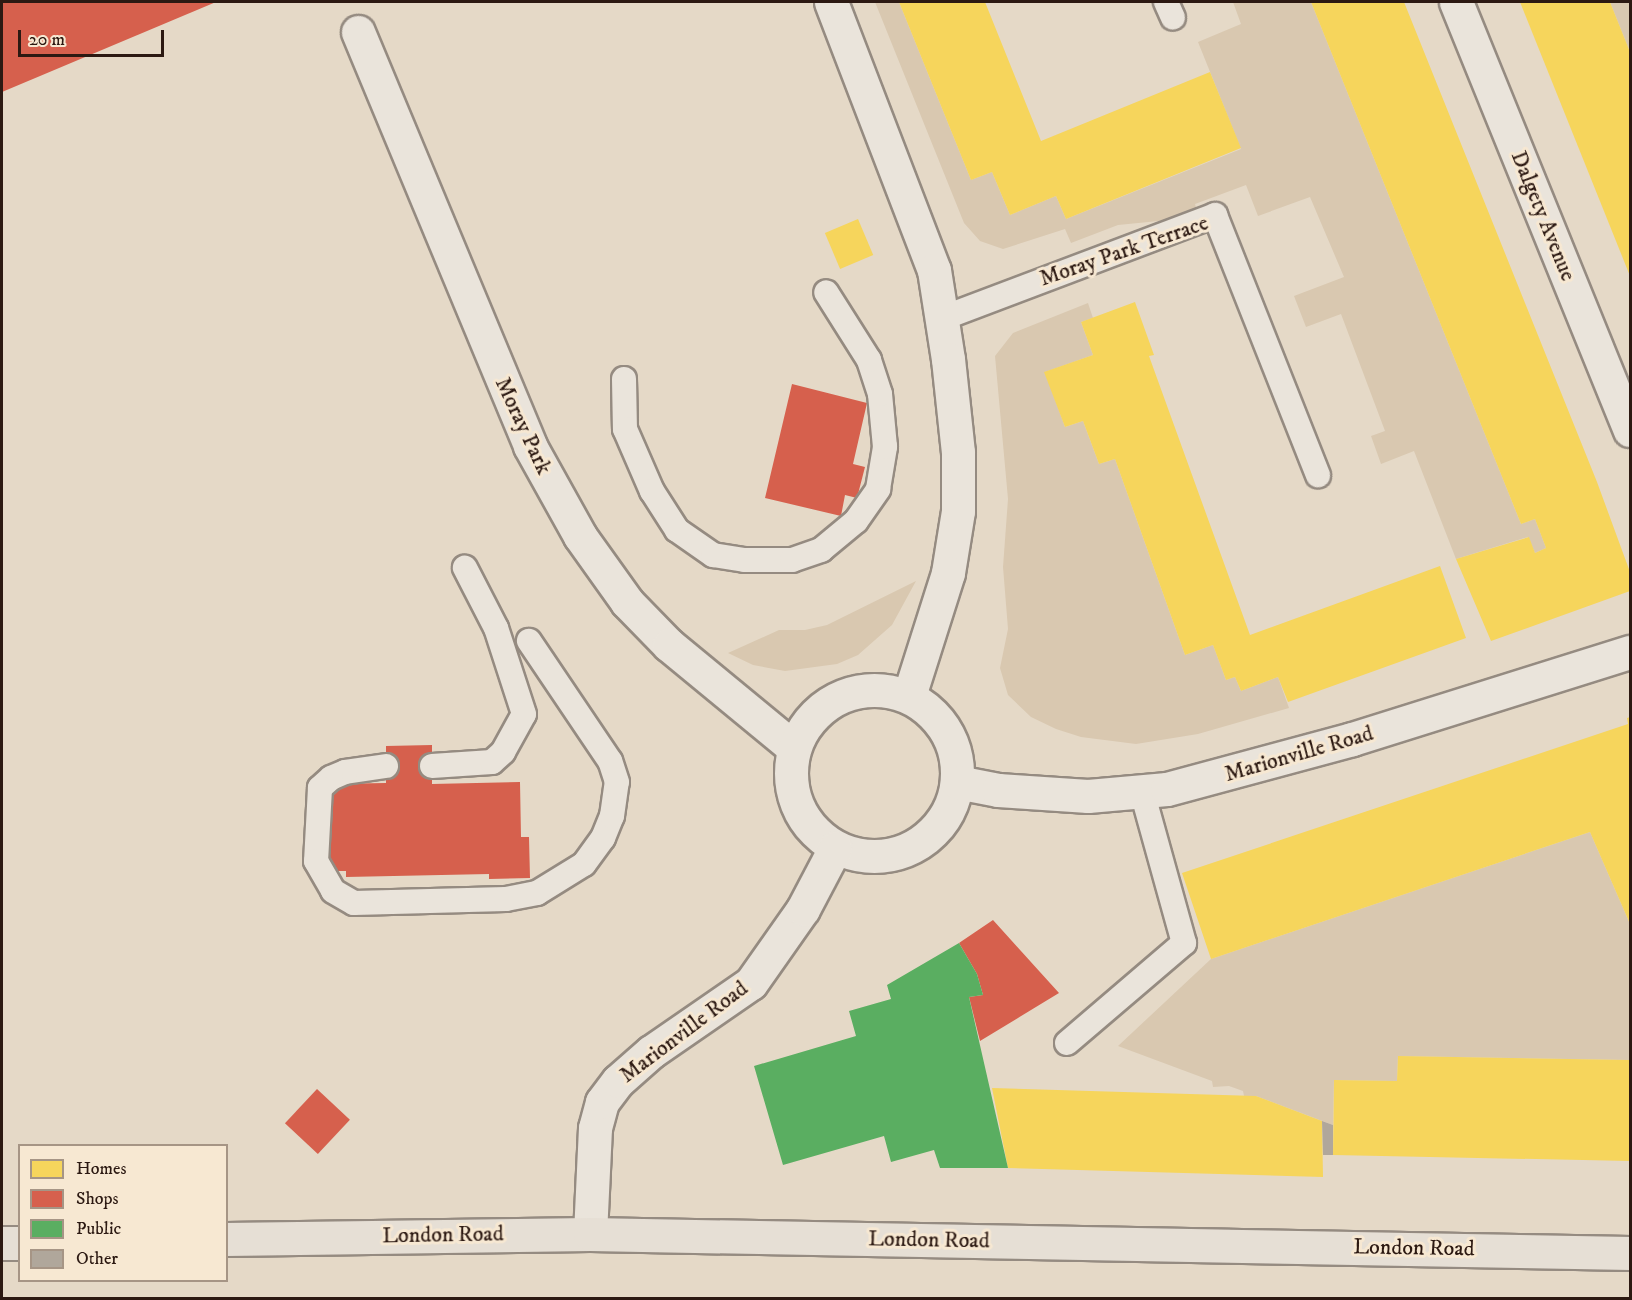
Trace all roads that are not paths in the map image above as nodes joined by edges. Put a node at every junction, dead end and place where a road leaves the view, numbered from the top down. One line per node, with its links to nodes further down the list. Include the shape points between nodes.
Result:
1 (831, 2): 5 (street, via 934,270)
2 (1456, 2): 7 (street, Dalgety Avenue)
3 (358, 32): 13 (street, Moray Park, via 543,472 580,536 627,602 669,645)
4 (826, 292): 6 (lane, via 869,360 880,394 885,447 878,489 856,521 821,550 792,560 745,561 713,555 677,530 652,492 625,429)
5 (942, 318): 8 (lane, Moray Park Terrace, via 1215,215); 12 (street, via 958,452 958,511 948,573)
6 (624, 380)
7 (1630, 430)
8 (1318, 475)
9 (465, 568): 15 (lane, via 496,628 524,714 503,752 492,762)
10 (529, 641): 14 (lane, via 610,762 617,782 617,798 603,838 573,873 537,893 506,899 354,903 333,891 316,861 320,788 345,772)
11 (1630, 652): 17 (street, Marionville Road, via 1341,742 1197,783)
12 (909, 696): 13 (street, via 881,690 853,692 827,703 807,723); 16 (street, via 931,711 947,732 956,757)
13 (794, 748): 18 (street, via 790,776 794,798 803,818)
14 (386, 766)
15 (432, 766)
16 (957, 782): 17 (street, Marionville Road, via 998,790 1088,796); 18 (street, via 948,813 927,838 898,853 866,857)
17 (1142, 792): 19 (lane, via 1184,943)
18 (835, 848): 20 (street, Marionville Road, via 803,909 751,983 651,1052 618,1081 602,1102 595,1128)
19 (1066, 1043)
20 (590, 1234): 21 (main road, London Road); 24 (main road, London Road)
21 (228, 1239)
22 (18, 1243): 23 (main road)
23 (2, 1244)
24 (1630, 1253)

